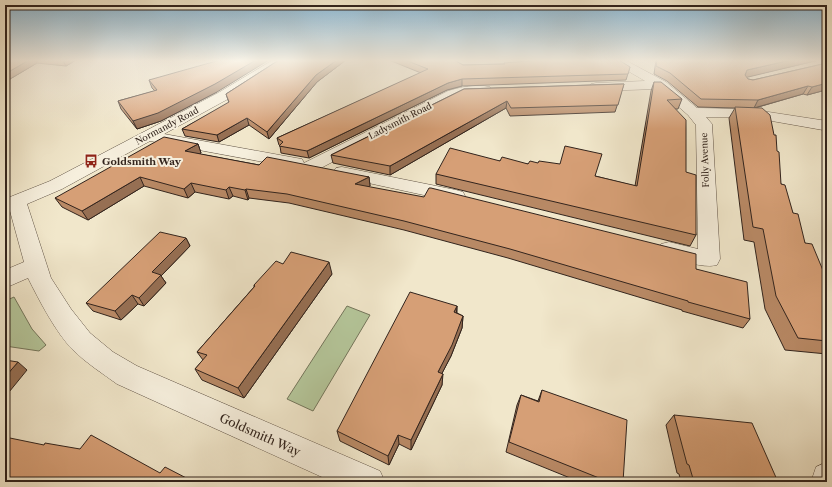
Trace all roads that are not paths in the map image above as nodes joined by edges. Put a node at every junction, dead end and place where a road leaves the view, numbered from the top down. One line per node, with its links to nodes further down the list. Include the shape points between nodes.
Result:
1 (245, 83): 7 (street, Normandy Road)
2 (661, 84): 3 (street); 5 (street, Folly Avenue)
3 (581, 87)
4 (502, 90): 8 (street, Ladysmith Road, via 462,91 453,94)
5 (693, 112): 6 (street, via 749,113); 11 (street, Folly Avenue, via 704,124 709,259)
6 (822, 124)
7 (149, 136): 8 (street); 10 (street, Normandy Road, via 56,185)
8 (311, 166): 9 (street)
9 (470, 199)
10 (11, 204): 12 (street, Goldsmith Way)
11 (655, 246)
12 (36, 266): 13 (street); 15 (street, Goldsmith Way, via 40,279 62,316 81,341 110,364 134,378)
13 (5, 279)
14 (827, 478): 16 (street)
15 (368, 482)
16 (827, 482)

